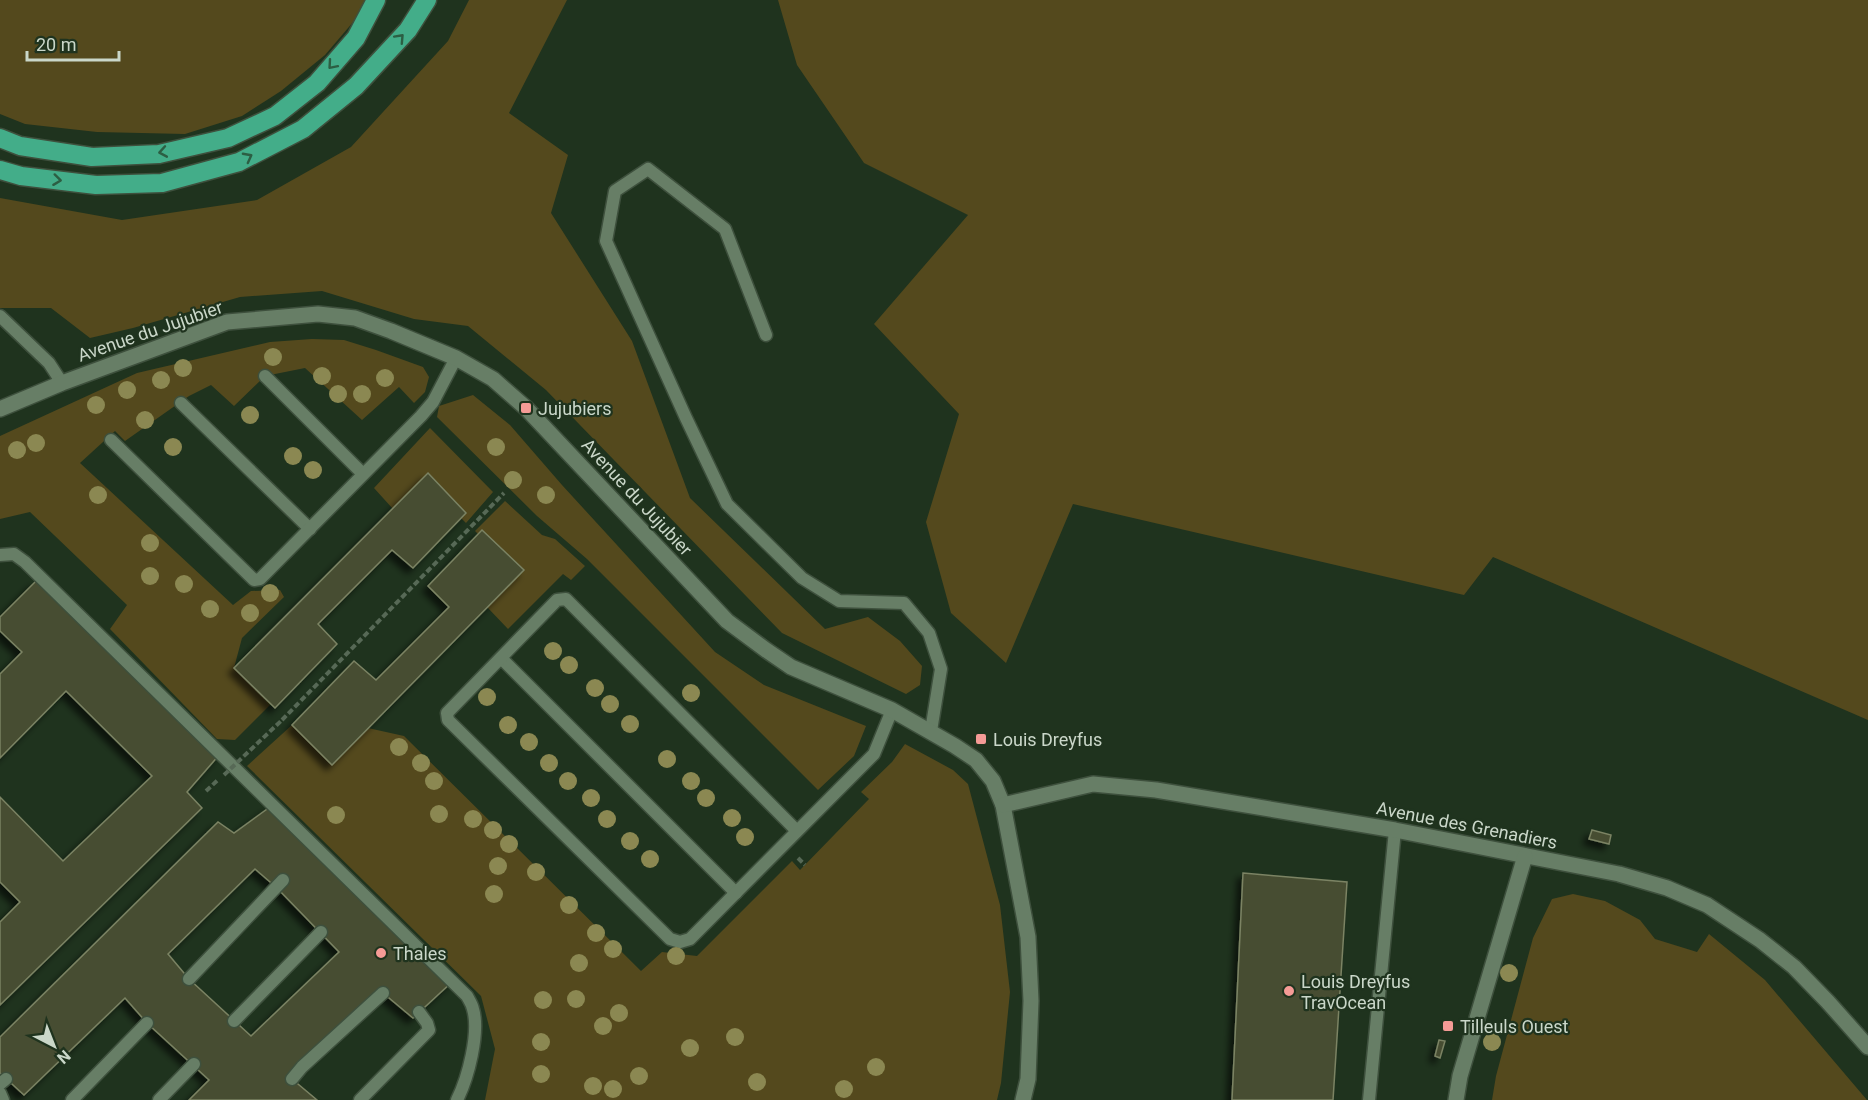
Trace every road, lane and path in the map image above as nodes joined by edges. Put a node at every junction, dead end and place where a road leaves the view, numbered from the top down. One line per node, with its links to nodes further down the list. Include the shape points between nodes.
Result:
1 (376, 0): 3 (highway, one-way to 3, via 356,38 317,83 274,116 228,138 159,154 92,157 20,146)
2 (427, 0): 4 (highway, one-way to 2, via 96,185 162,183 239,162 303,129 356,86 408,30)
3 (0, 138)
4 (0, 170)
5 (0, 316): 9 (lane, via 49,363)
6 (766, 335): 19 (lane, via 725,229 648,169 615,191 606,241 727,504 802,578 839,601 904,603 929,633 940,669)
7 (456, 358): 9 (street, Avenue du Jujubier, via 355,318 318,314 227,322); 13 (lane, via 433,402); 18 (street, Avenue du Jujubier, via 493,379 526,408 727,621 791,667)
8 (265, 375): 13 (lane)
9 (62, 383): 11 (street, Avenue du Jujubier)
10 (181, 402): 15 (lane)
11 (0, 409)
12 (111, 440): 15 (lane, via 254,580 260,579)
13 (363, 474): 15 (lane)
14 (504, 493): 20 (path, bridge, via 282,720)
15 (310, 528)
16 (0, 555): 41 (lane, via 14,554 25,562 467,996 473,1010 474,1037)
17 (501, 658): 23 (lane, via 557,600 566,599); 26 (lane); 26 (lane, via 447,713 448,720 670,939 690,939)
18 (892, 710): 19 (street, Avenue du Jujubier); 23 (lane, via 874,754)
19 (931, 731): 21 (street, Avenue du Jujubier, via 976,760 993,781)
20 (206, 791)
21 (1003, 805): 22 (street, Avenue des Grenadiers, via 1094,784 1156,790); 42 (street, Avenue du Jujubier, via 1028,937 1032,1001 1028,1079)
22 (1395, 830): 24 (street, Avenue des Grenadiers); 43 (lane)
23 (797, 831): 26 (lane)
24 (1525, 856): 33 (street, Avenue des Grenadiers, via 1619,874 1707,905 1794,968); 44 (street)
25 (283, 880): 28 (lane)
26 (736, 893)
27 (321, 932): 31 (lane)
28 (189, 979)
29 (383, 993): 35 (lane)
30 (419, 1012): 40 (lane, via 429,1030)
31 (234, 1021)
32 (147, 1023): 38 (lane)
33 (1868, 1047)
34 (194, 1064): 39 (lane)
35 (292, 1079)
36 (0, 1093): 37 (lane)
37 (3, 1100)
38 (72, 1100)
39 (159, 1100)
40 (360, 1100)
41 (457, 1100)
42 (1023, 1100)
43 (1369, 1100)
44 (1456, 1100)

